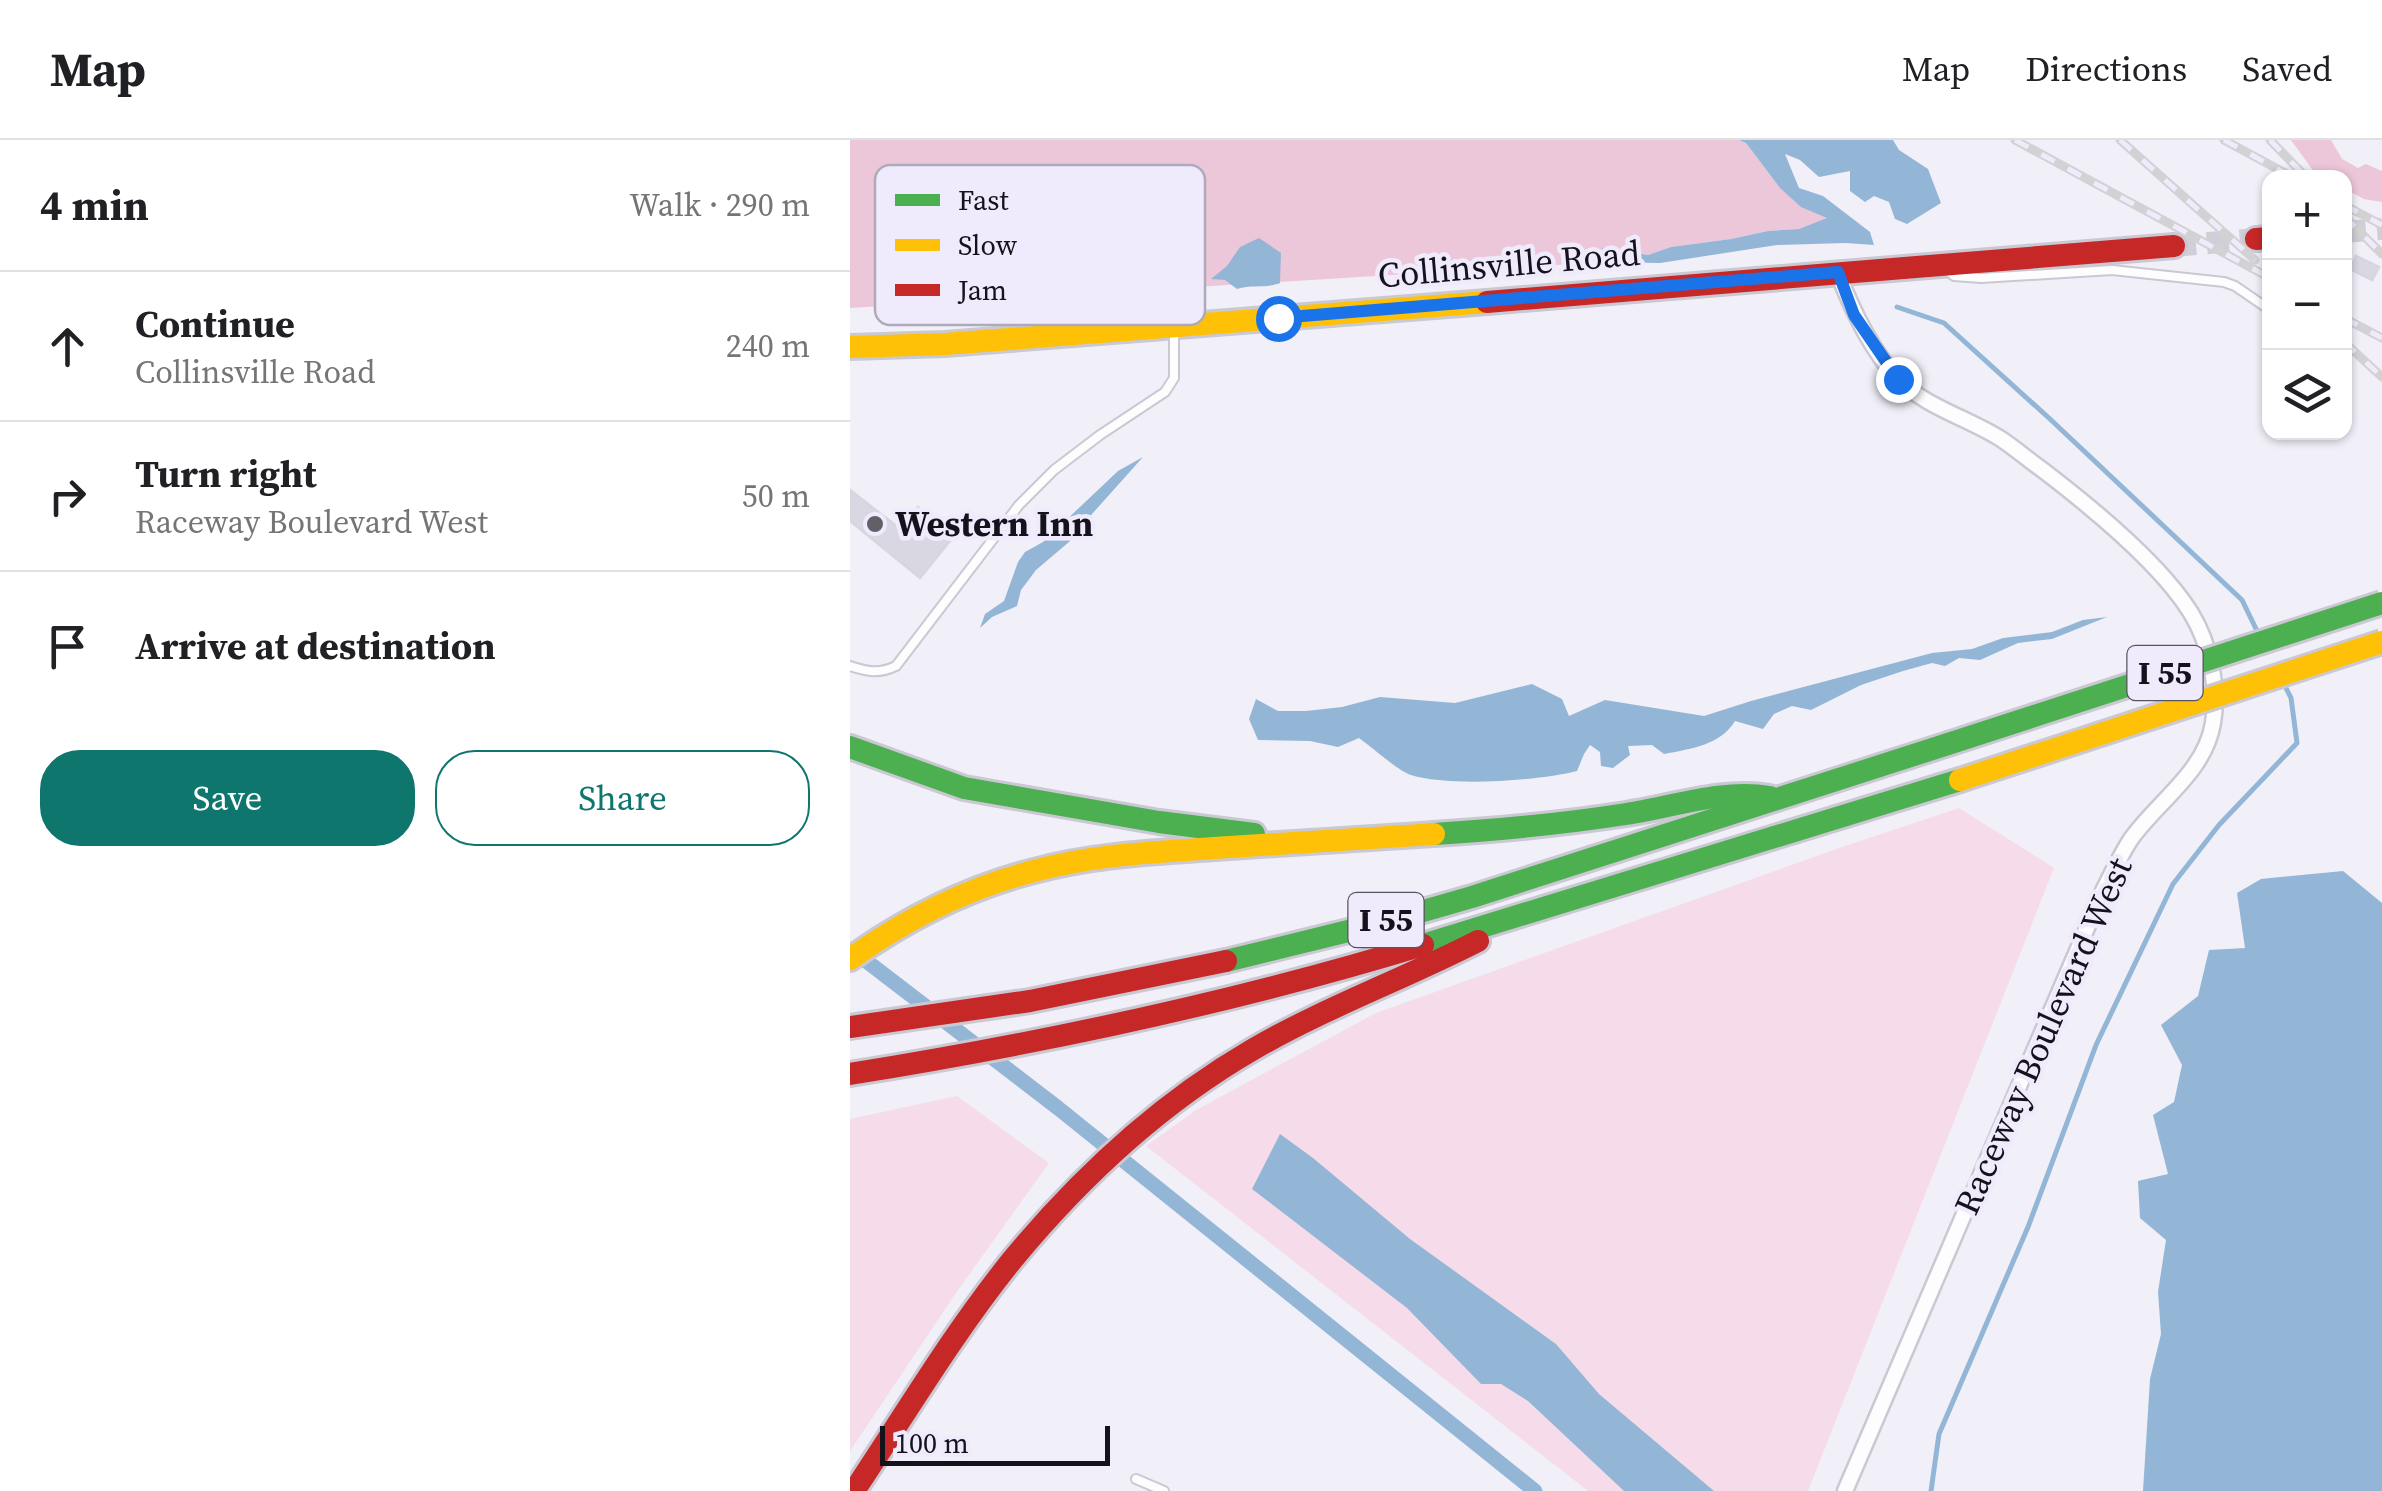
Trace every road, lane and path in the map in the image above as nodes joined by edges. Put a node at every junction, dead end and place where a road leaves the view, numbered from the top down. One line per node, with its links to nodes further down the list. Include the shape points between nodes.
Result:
1 (2174, 246): 2 (main road, Collinsville Road)
2 (1942, 264): 3 (main road, Collinsville Road); 4 (lane, via 1954,276 1981,278 2112,270 2224,282)
3 (1838, 272): 5 (main road, Collinsville Road); 22 (street, Raceway Boulevard West, via 1854,315 1898,379 2004,441 2158,573 2191,613 2214,684 2213,724 2202,754 2131,839 2102,892)
4 (2262, 305)
5 (1205, 324)
6 (1198, 325): 7 (main road, Collinsville Road)
7 (1174, 327): 8 (main road, Collinsville Road); 11 (lane, via 1174,378 1165,392 1054,470 896,666 882,673)
8 (850, 347)
9 (2382, 603): 13 (main road, I 55, bridge)
10 (2382, 642): 15 (main road, I 55, bridge)
11 (850, 666)
12 (850, 747): 14 (main road, via 964,788)
13 (1775, 798): 14 (main road, via 1735,792 1584,820); 17 (main road, I 55, via 1573,866 1254,955 987,1008)
14 (1313, 842): 16 (main road, via 1058,865 963,894)
15 (1510, 918): 18 (main road, I 55, via 1155,1016); 20 (main road, via 1476,942 1250,1051 1148,1125 1082,1184 1002,1274)
16 (850, 959)
17 (850, 1027)
18 (850, 1074)
19 (1136, 1479): 21 (lane)
20 (854, 1491)
21 (1164, 1491)
22 (1845, 1491)

